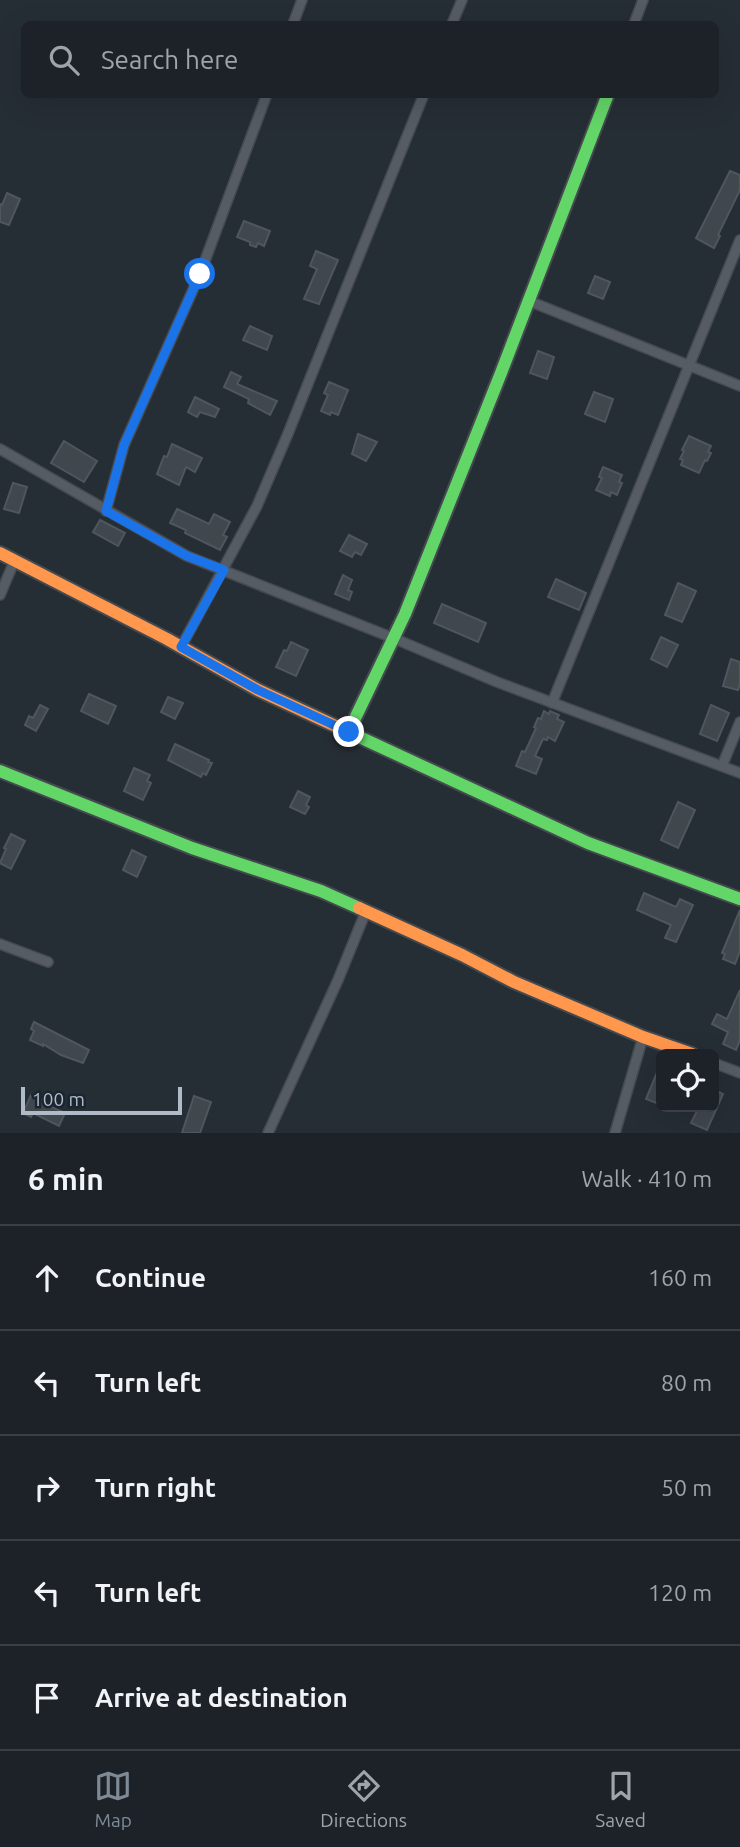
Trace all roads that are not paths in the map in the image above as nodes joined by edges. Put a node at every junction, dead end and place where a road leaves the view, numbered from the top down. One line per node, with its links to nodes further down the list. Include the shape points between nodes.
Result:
1 (302, 0): 4 (street)
2 (462, 0): 5 (street)
3 (643, 0): 6 (street)
4 (294, 21)
5 (453, 21)
6 (635, 21)
7 (266, 98): 15 (street, via 200,274 124,445)
8 (422, 98): 18 (street, via 287,436)
9 (606, 98): 11 (street)
10 (740, 240): 12 (street)
11 (529, 302): 12 (street); 20 (street)
12 (689, 365): 13 (street); 22 (street)
13 (740, 386)
14 (0, 449): 15 (street)
15 (106, 511): 18 (street, via 187,556)
16 (0, 553): 17 (street)
17 (14, 562): 19 (street); 21 (street)
18 (224, 570): 20 (street); 21 (street)
19 (0, 595)
20 (393, 638): 22 (street); 24 (street)
21 (181, 647): 24 (street, via 258,690)
22 (552, 703): 25 (street)
23 (740, 722): 25 (street)
24 (349, 732): 28 (street, via 589,843)
25 (722, 766): 27 (street)
26 (0, 771): 29 (street)
27 (740, 773)
28 (740, 899)
29 (366, 911): 32 (street); 36 (street)
30 (0, 944): 31 (street)
31 (48, 962)
32 (643, 1037): 33 (street); 37 (street)
33 (678, 1049)
34 (719, 1065): 35 (street)
35 (740, 1073)
36 (268, 1133)
37 (615, 1133)

